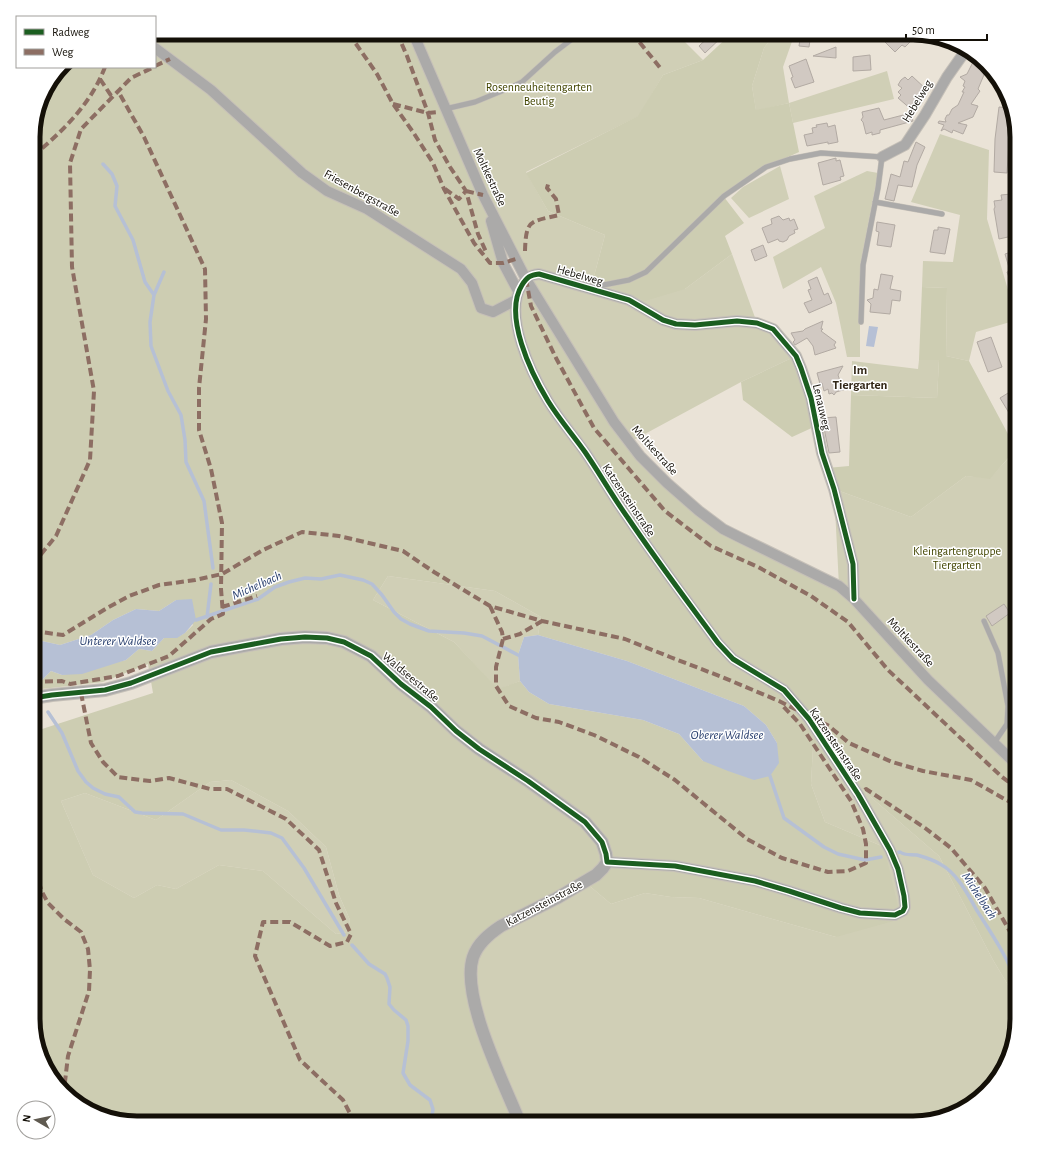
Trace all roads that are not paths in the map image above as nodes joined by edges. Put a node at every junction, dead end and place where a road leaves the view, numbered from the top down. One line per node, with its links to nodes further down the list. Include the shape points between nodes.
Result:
1 (416, 40): 5 (street, Moltkestraße)
2 (570, 40): 5 (lane, via 518,84 475,102)
3 (156, 49): 12 (street, Friesenbergstraße, via 211,90 302,173 327,191 367,209 461,269 472,283 481,308 493,312)
4 (963, 54): 6 (street, Hebelweg, via 905,145)
5 (445, 109): 7 (street, Moltkestraße)
6 (882, 157): 8 (lane); 11 (lane, Hebelweg, via 821,154 790,159 766,167 724,196 646,272 629,280)
7 (483, 195): 10 (street, Moltkestraße); 12 (street, Katzensteinstraße, via 503,263)
8 (875, 202): 9 (lane); 14 (lane, via 863,265)
9 (942, 214)
10 (526, 279): 11 (street, Hebelweg, via 532,274 539,274); 12 (street); 15 (street, Moltkestraße, via 614,422 640,456 667,483 723,529 839,586)
11 (590, 288): 13 (street, Hebelweg)
12 (517, 296): 20 (street, Katzensteinstraße, via 516,324 529,363 548,401 718,643 733,659 784,690 809,719 858,794 890,850 898,869 905,908 895,915 860,912 755,882 675,866)
13 (629, 300): 15 (street, Lenauweg, via 663,320 676,324 737,321 757,323 773,329 796,356 811,398 822,453 853,564)
14 (860, 322)
15 (854, 599): 18 (street, Moltkestraße, via 928,680)
16 (984, 621): 18 (lane, via 998,653 1008,706 1007,724)
17 (40, 697): 20 (street, Waldseestraße, via 105,690 131,683 211,652 281,638 327,638 344,642 371,656 479,749 585,822 602,842)
18 (994, 743): 19 (street, Moltkestraße)
19 (1010, 758)
20 (607, 862): 21 (street, Katzensteinstraße, via 585,882 495,930 481,943 473,958 471,976 476,1009)
21 (517, 1116)

